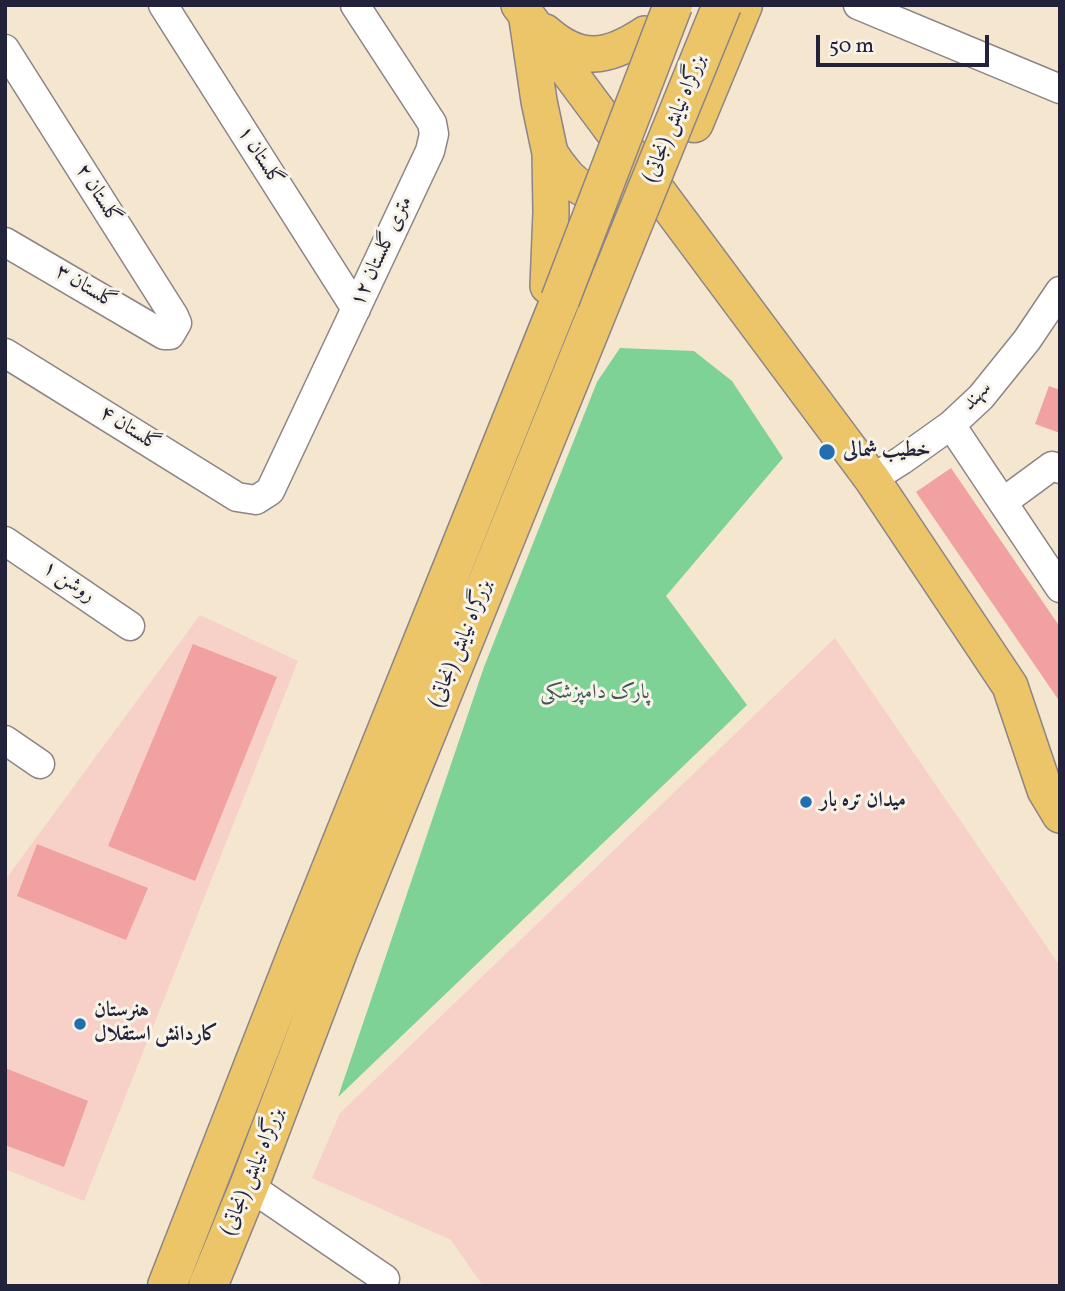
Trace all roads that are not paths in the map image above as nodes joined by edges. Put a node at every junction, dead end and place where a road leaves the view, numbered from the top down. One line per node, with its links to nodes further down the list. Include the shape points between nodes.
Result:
1 (163, 5): 20 (street, گلستان ۱)
2 (355, 5): 20 (street, ۱۲ متری گلستان, via 432,123 434,134)
3 (673, 5): 34 (highway, بزرگراه نیایش (نجاتی), bridge)
4 (681, 5): 6 (highway, via 695,15 710,16)
5 (722, 5): 34 (highway, بزرگراه نیایش (نجاتی), bridge)
6 (735, 5)
7 (743, 5): 16 (highway)
8 (858, 5): 12 (street)
9 (523, 10): 10 (main road, via 559,44 588,54 620,49); 13 (main road); 14 (main road)
10 (651, 20): 13 (highway)
11 (5, 49): 21 (street, گلستان ۲, via 174,316 175,329)
12 (1060, 89)
13 (610, 128): 15 (highway); 16 (main road)
14 (550, 153): 15 (main road, via 568,177); 18 (main road)
15 (586, 189): 16 (main road, via 614,197); 18 (highway)
16 (663, 199): 25 (main road); 34 (highway, via 375,919)
17 (5, 242): 21 (street, گلستان ۳)
18 (548, 286): 34 (highway, via 308,891)
19 (1060, 291): 23 (street, سهند, via 981,397)
20 (356, 309): 26 (street, ۱۲ متری گلستان, via 270,491)
21 (164, 335)
22 (5, 353): 26 (street, گلستان ۴, via 237,497)
23 (951, 425): 25 (street, سهند); 27 (street)
24 (1060, 469): 27 (street, via 1052,466)
25 (872, 479): 33 (main road, via 1010,686 1045,790)
26 (256, 500)
27 (1003, 502): 29 (street)
28 (5, 541): 30 (street, روشن ۱)
29 (1055, 576)
30 (130, 626)
31 (5, 740): 32 (street)
32 (40, 764)
33 (1060, 815)
34 (323, 939): 35 (highway, بزرگراه نیایش (نجاتی)); 36 (highway, بزرگراه نیایش (نجاتی))
35 (249, 1186): 37 (highway, بزرگراه نیایش (نجاتی)); 38 (street, via 385,1279)
36 (167, 1286)
37 (208, 1286)
38 (382, 1286)

